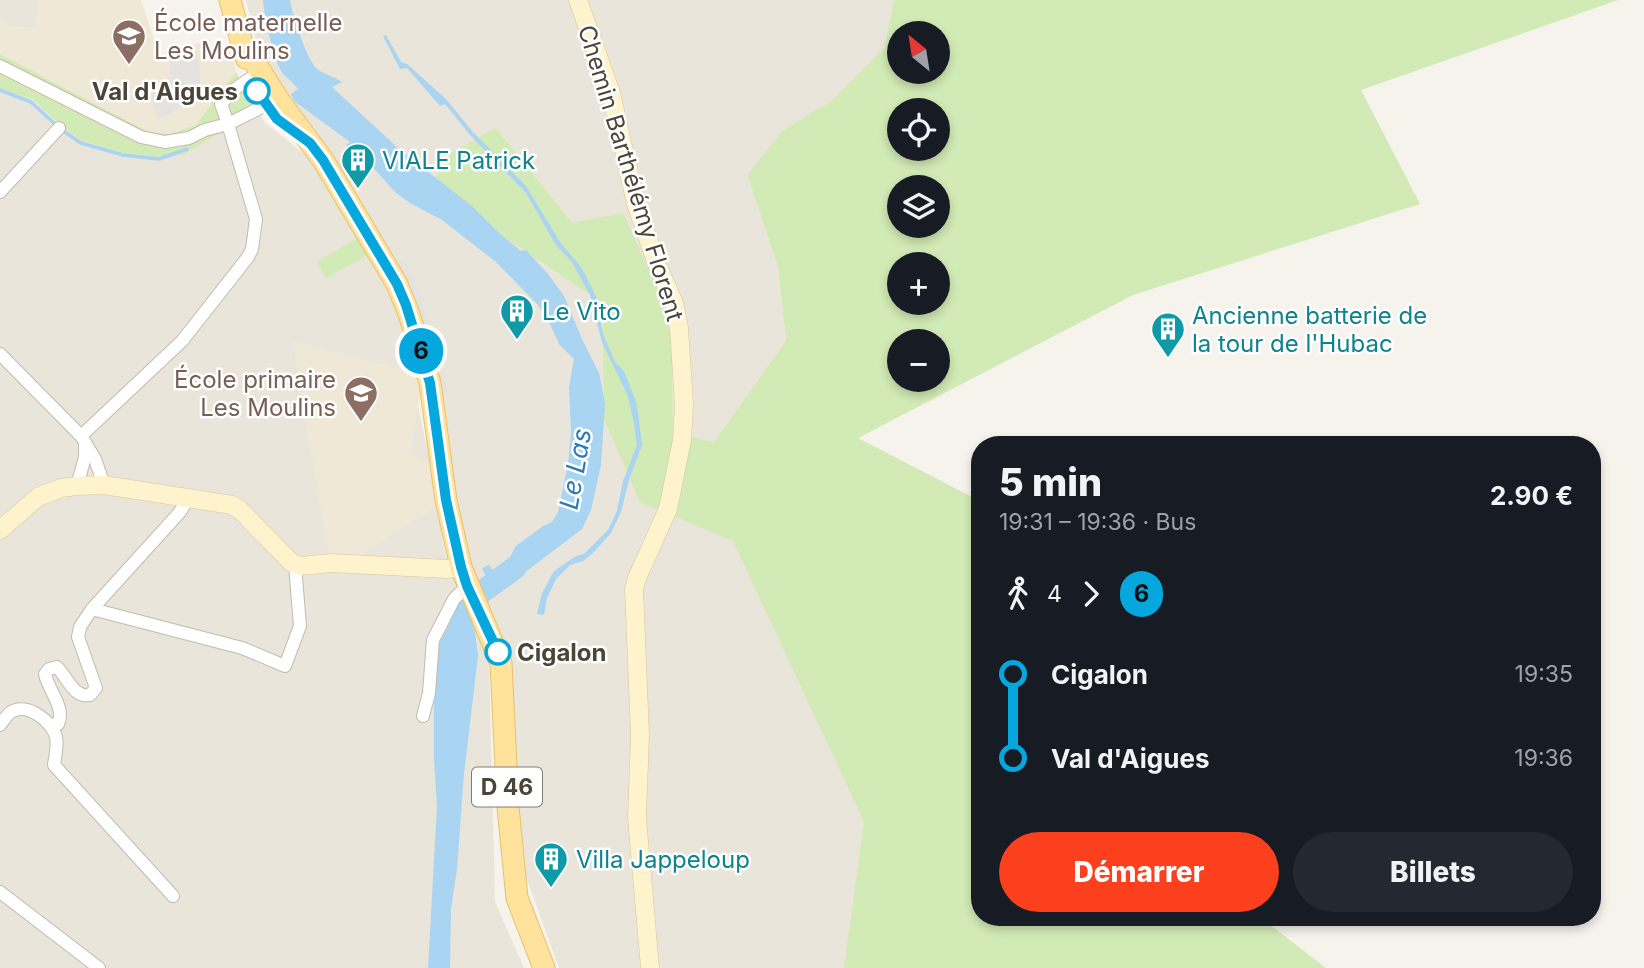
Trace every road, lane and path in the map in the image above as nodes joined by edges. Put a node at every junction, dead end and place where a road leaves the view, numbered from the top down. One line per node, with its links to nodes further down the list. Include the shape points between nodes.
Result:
1 (230, 0): 4 (main road, D 46)
2 (578, 0): 28 (street, Chemin Barthélémy Florent, via 611,93 636,204 676,309 682,378 682,440 670,502 634,589 640,735 637,818)
3 (0, 66): 8 (street, via 141,137 165,142)
4 (264, 91): 5 (street, via 235,89); 6 (street); 9 (main road, D 46); 9 (main road, D 46, via 285,126)
5 (221, 104): 6 (street); 8 (street)
6 (228, 124): 8 (street); 12 (street, via 256,219 252,249 183,341)
7 (60, 128): 10 (street)
8 (205, 130)
9 (310, 143): 18 (main road, D 46, via 406,305 430,383 446,500)
10 (0, 192)
11 (0, 354): 12 (street)
12 (83, 439): 13 (street, via 85,457); 14 (street)
13 (77, 485): 14 (street); 16 (street, via 38,498)
14 (104, 485): 15 (street)
15 (188, 499): 17 (street, via 235,506); 19 (street)
16 (0, 530)
17 (295, 565): 18 (street, via 447,569); 19 (street, via 300,626 285,666 242,648)
18 (469, 588): 21 (street, via 454,599 433,640); 27 (main road, D 46, via 502,668 517,898)
19 (92, 609): 23 (street, via 78,637 96,688 90,695 77,694 57,667 49,669 46,682 61,718)
20 (5, 708): 22 (street); 23 (street, via 40,716)
21 (423, 716)
22 (0, 725)
23 (50, 725): 25 (street, via 57,737 54,765)
24 (0, 892): 26 (street)
25 (173, 896)
26 (99, 968)
27 (544, 968)
28 (650, 968)

